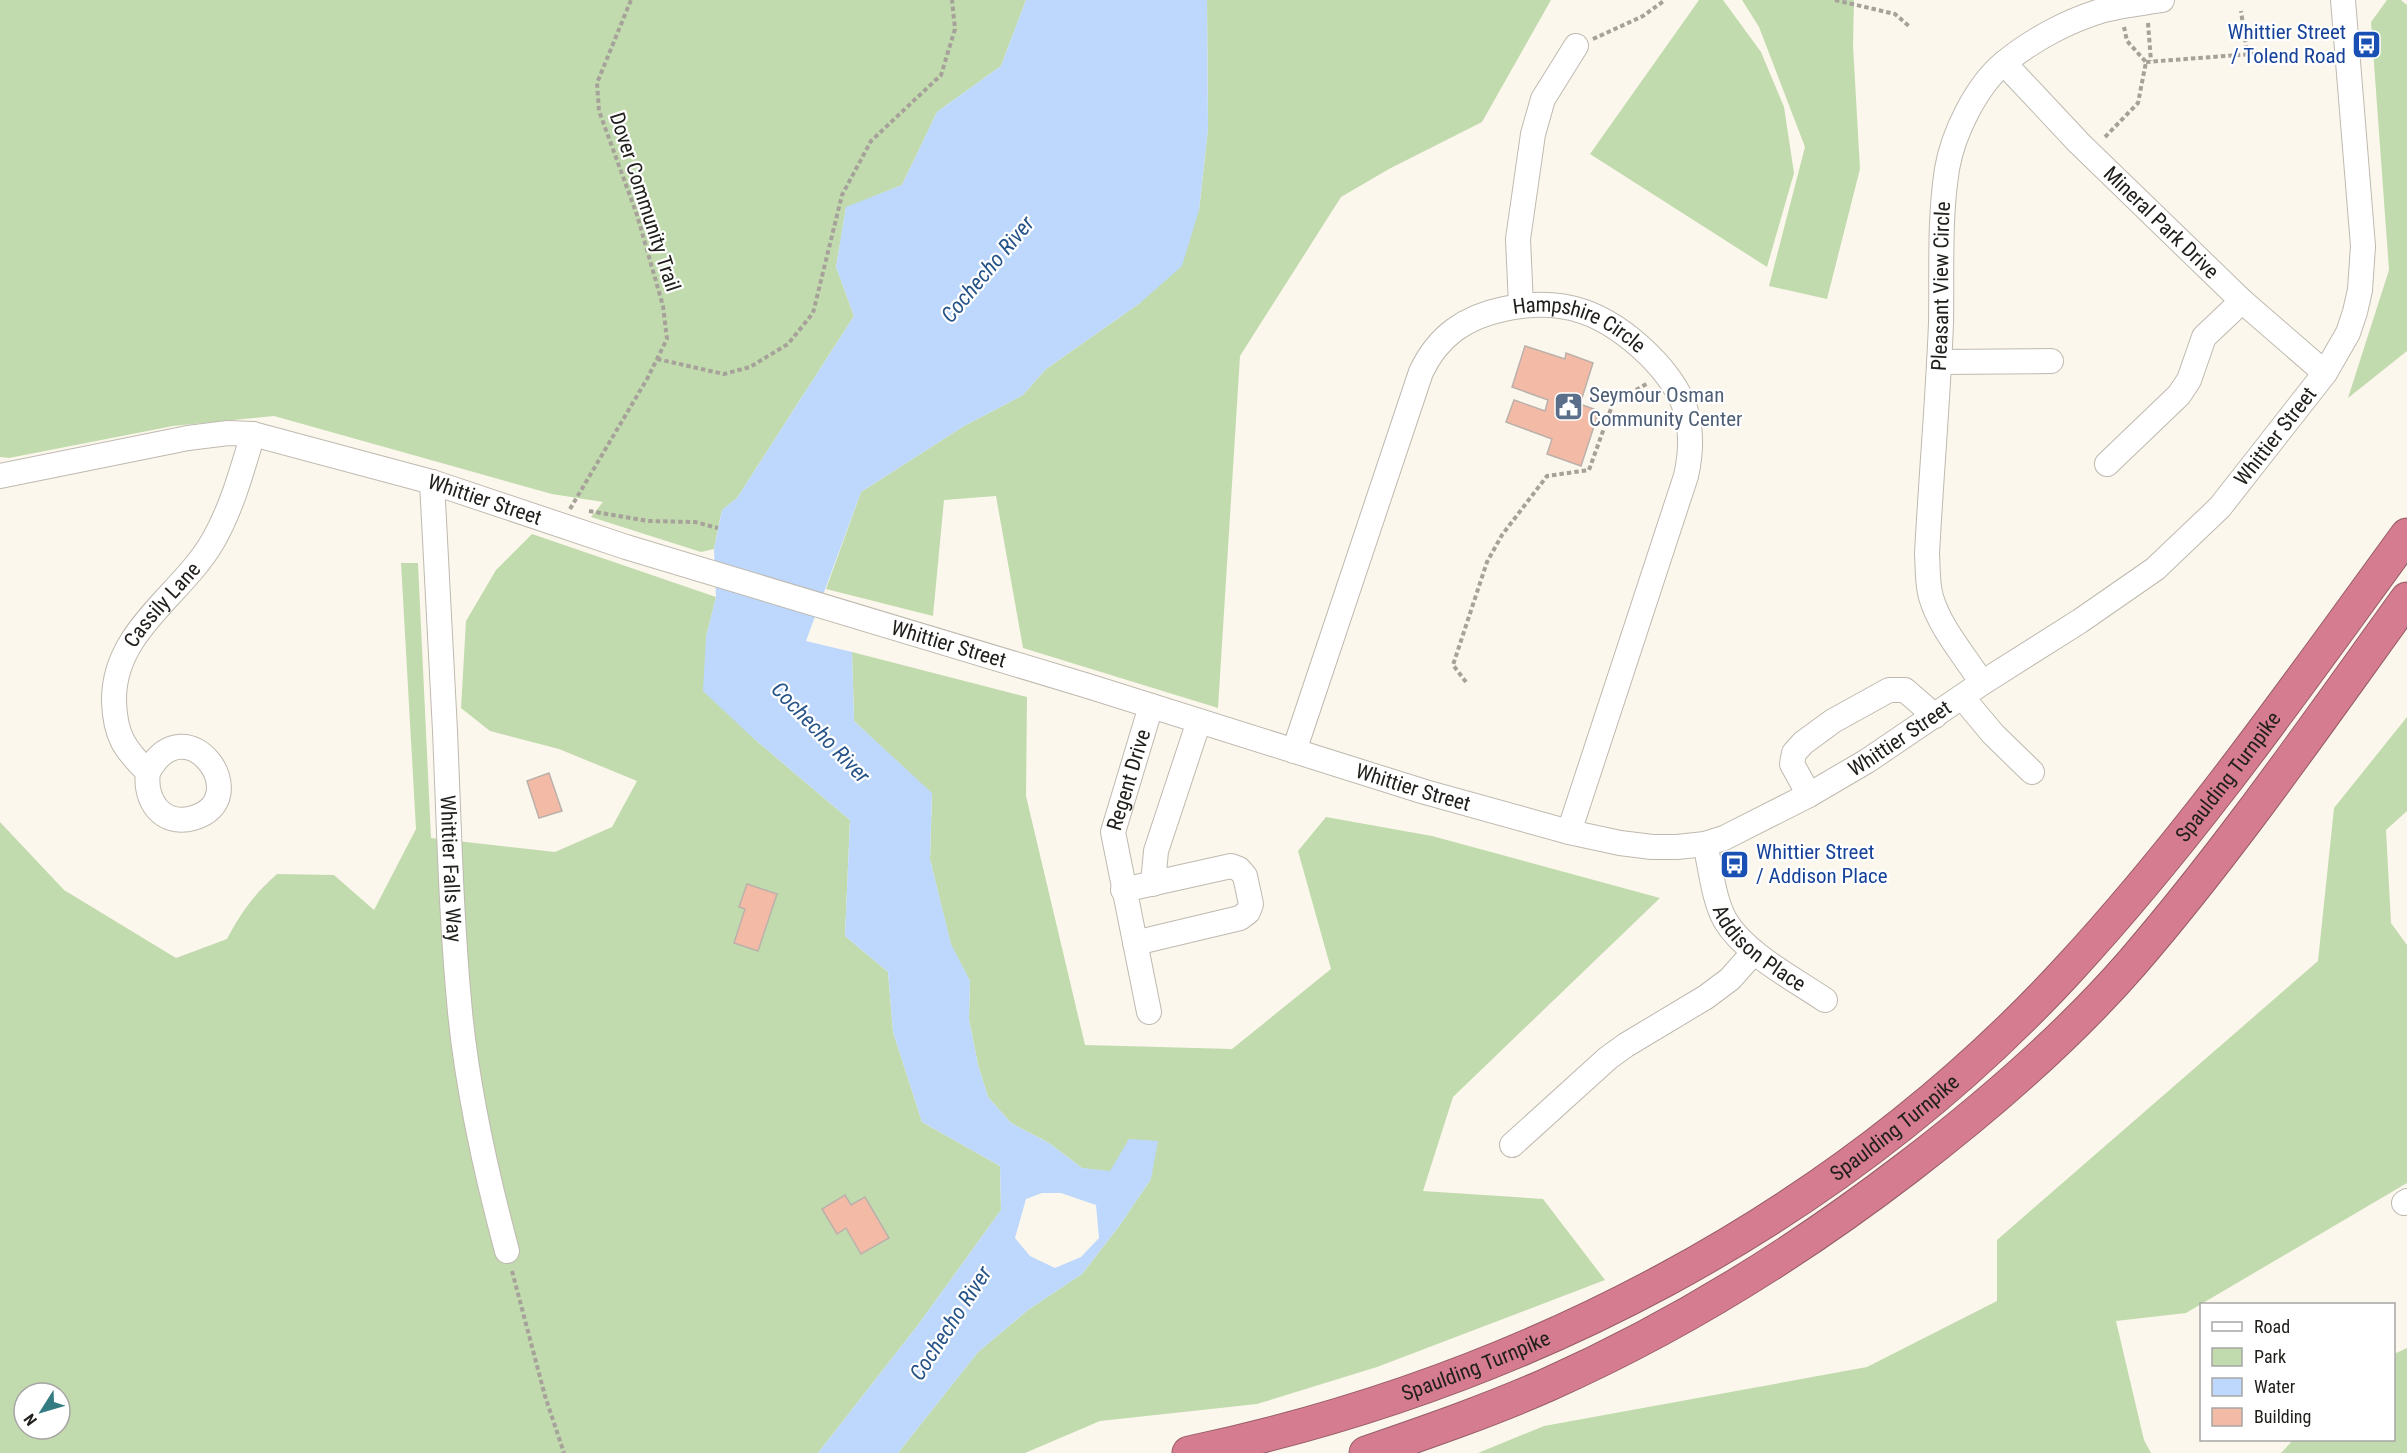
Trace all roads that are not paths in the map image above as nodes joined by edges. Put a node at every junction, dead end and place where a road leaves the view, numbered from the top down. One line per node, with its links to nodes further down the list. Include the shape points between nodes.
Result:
1 (2343, 0): 9 (street, Whittier Street, via 2362,268 2348,333)
2 (2155, 8): 4 (street, Pleasant View Circle, via 2104,10 2083,17)
3 (1576, 46): 6 (street, via 1543,99 1533,134 1518,239)
4 (2004, 63): 5 (street, Mineral Park Drive, via 2079,143); 7 (street, Pleasant View Circle, via 1985,84 1961,126 1947,168)
5 (2242, 301): 9 (street, Mineral Park Drive); 11 (street, via 2204,337 2189,380 2178,395)
6 (1521, 305): 21 (street, Hampshire Circle, via 1466,321 1449,332 1428,357); 25 (street, Hampshire Circle, via 1571,308 1615,326 1657,363 1675,387 1685,408 1689,430 1691,453 1686,476)
7 (1939, 362): 8 (street); 16 (street, Pleasant View Circle, via 1928,579 1940,617)
8 (2051, 362)
9 (2325, 373): 16 (street, Whittier Street, via 2220,507 2188,539 2117,596)
10 (253, 434): 12 (street, Whittier Street, via 188,438); 13 (street, Whittier Street); 22 (street, Cassily Lane, via 228,512 214,541 137,633 119,669 114,719 130,755)
11 (2108, 464)
12 (0, 476)
13 (432, 482): 18 (street, Whittier Street, via 699,569); 34 (street, Whittier Falls Way, via 460,1013 488,1181)
14 (2407, 535): 35 (highway, Spaulding Turnpike, via 2221,785 2104,929 1967,1069 1859,1155 1804,1196 1697,1263 1563,1332 1371,1406)
15 (2407, 599): 36 (highway, Spaulding Turnpike, via 2236,832 2131,964 1996,1098 1871,1196 1715,1299 1547,1385 1452,1424)
16 (1982, 683): 17 (street, Whittier Street)
17 (1962, 697): 19 (street, Whittier Street); 23 (street)
18 (1151, 706): 20 (street, Whittier Street); 28 (street, Regent Drive, via 1113,832)
19 (1935, 716): 24 (street, Whittier Street); 24 (street, via 1905,690 1889,690 1833,721 1794,753 1792,765)
20 (1199, 721): 21 (street, Whittier Street); 27 (street, via 1156,850)
21 (1294, 751): 25 (street, Whittier Street)
22 (148, 772)
23 (2032, 772)
24 (1809, 795): 26 (street, Whittier Street, via 1749,827)
25 (1569, 832): 26 (street, Whittier Street, via 1652,847)
26 (1705, 844): 30 (street, Addison Place, via 1725,919)
27 (1153, 884): 28 (street); 29 (street, via 1231,866 1245,876 1251,904 1240,918)
28 (1123, 890): 29 (street, Regent Drive)
29 (1134, 943): 32 (street, Regent Drive)
30 (1754, 952): 31 (street, Addison Place); 33 (street, via 1730,979 1706,997 1608,1058)
31 (1825, 1000)
32 (1149, 1012)
33 (1512, 1145)
34 (507, 1251)
35 (1190, 1453)
36 (1366, 1453)

